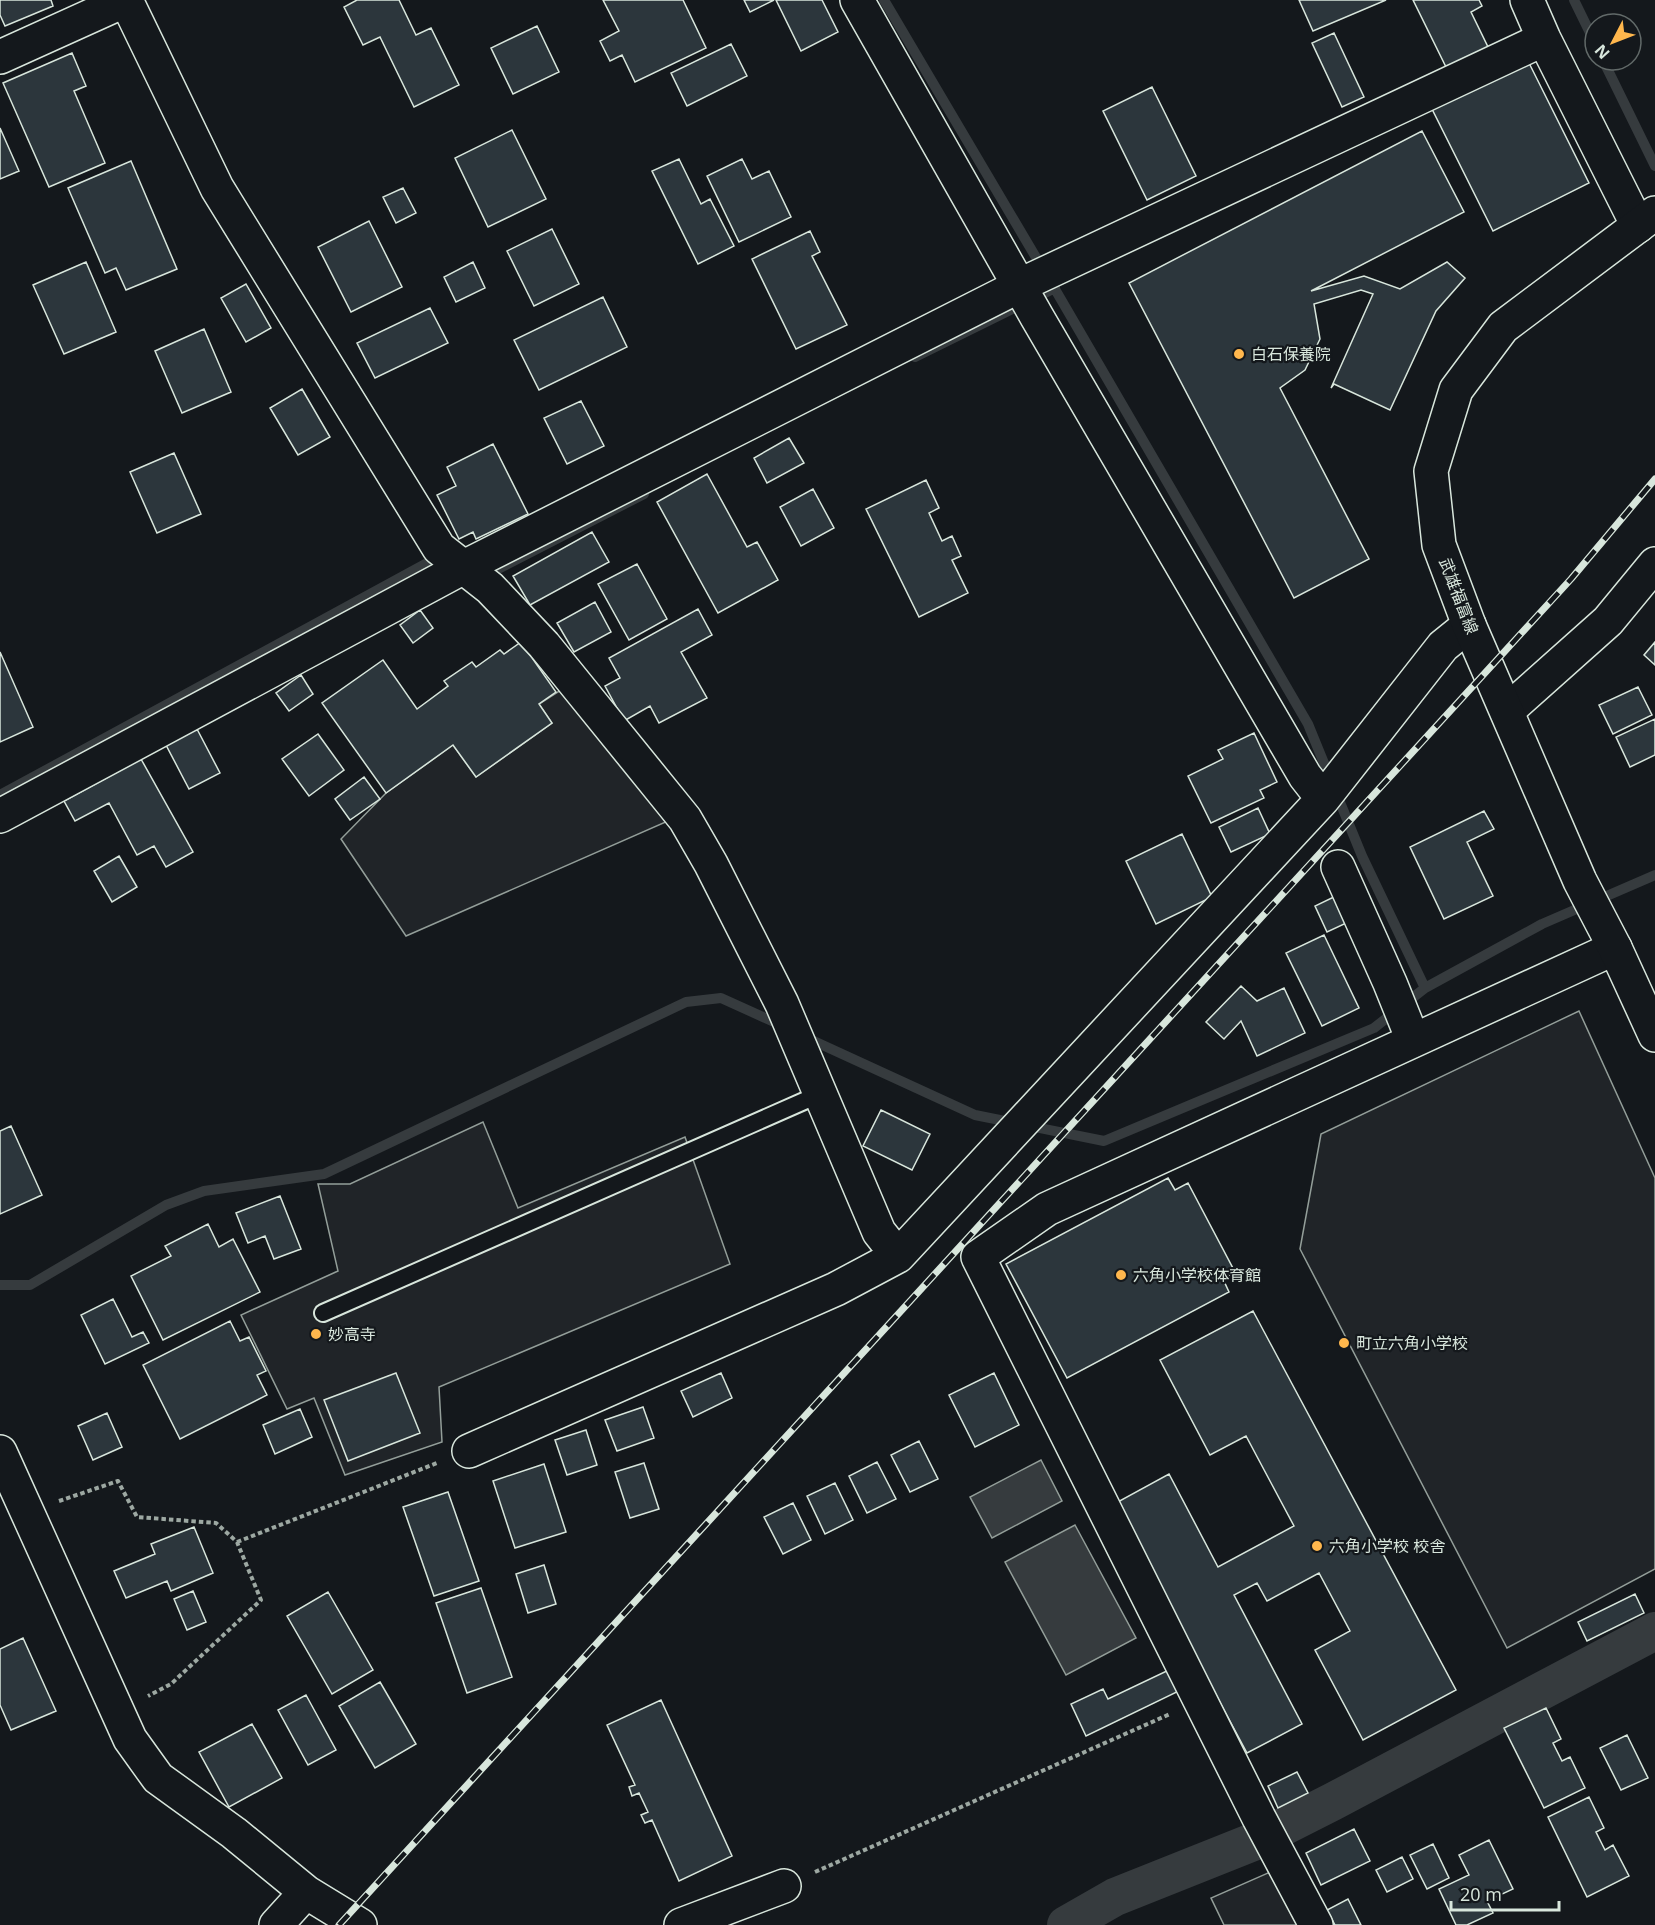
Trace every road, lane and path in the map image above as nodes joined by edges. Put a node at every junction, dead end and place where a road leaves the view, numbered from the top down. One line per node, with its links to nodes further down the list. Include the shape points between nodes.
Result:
1 (126, 0): 5 (street); 8 (street, via 217,189)
2 (857, 0): 7 (street)
3 (1527, 0): 4 (street)
4 (1544, 39): 6 (street); 7 (street)
5 (0, 57)
6 (1648, 219): 10 (street, 武雄福富線, via 1503,327 1456,390 1431,471 1440,545)
7 (1033, 288): 8 (street); 12 (street, via 1305,776)
8 (464, 558): 13 (street); 18 (street, via 544,645 685,819 782,1004)
9 (1655, 564): 11 (street, via 1608,621)
10 (1469, 625): 11 (street, 武雄福富線); 12 (street, via 1443,646)
11 (1507, 711): 15 (street, 武雄福富線, via 1580,881)
12 (1333, 787): 19 (street)
13 (0, 816)
14 (1338, 867): 16 (street)
15 (1608, 935): 16 (street); 17 (street, 武雄福富線)
16 (1410, 1033): 25 (street, via 1237,1123 1047,1209 978,1257)
17 (1655, 1035)
18 (820, 1094): 19 (street, via 879,1232); 20 (lane)
19 (898, 1256): 21 (street, via 836,1289)
20 (323, 1313)
21 (469, 1451): 24 (path)
22 (0, 1452): 23 (street)
23 (27, 1512): 24 (path, via 118,1481 137,1517 216,1523); 26 (street)
24 (237, 1542): 26 (path, via 261,1600 171,1684)
25 (1200, 1700): 27 (path); 32 (street)
26 (118, 1712): 28 (street, via 130,1739 158,1778)
27 (784, 1886): 31 (street)
28 (306, 1892): 29 (street); 30 (street)
29 (276, 1925)
30 (360, 1925)
31 (681, 1925)
32 (1316, 1925)

